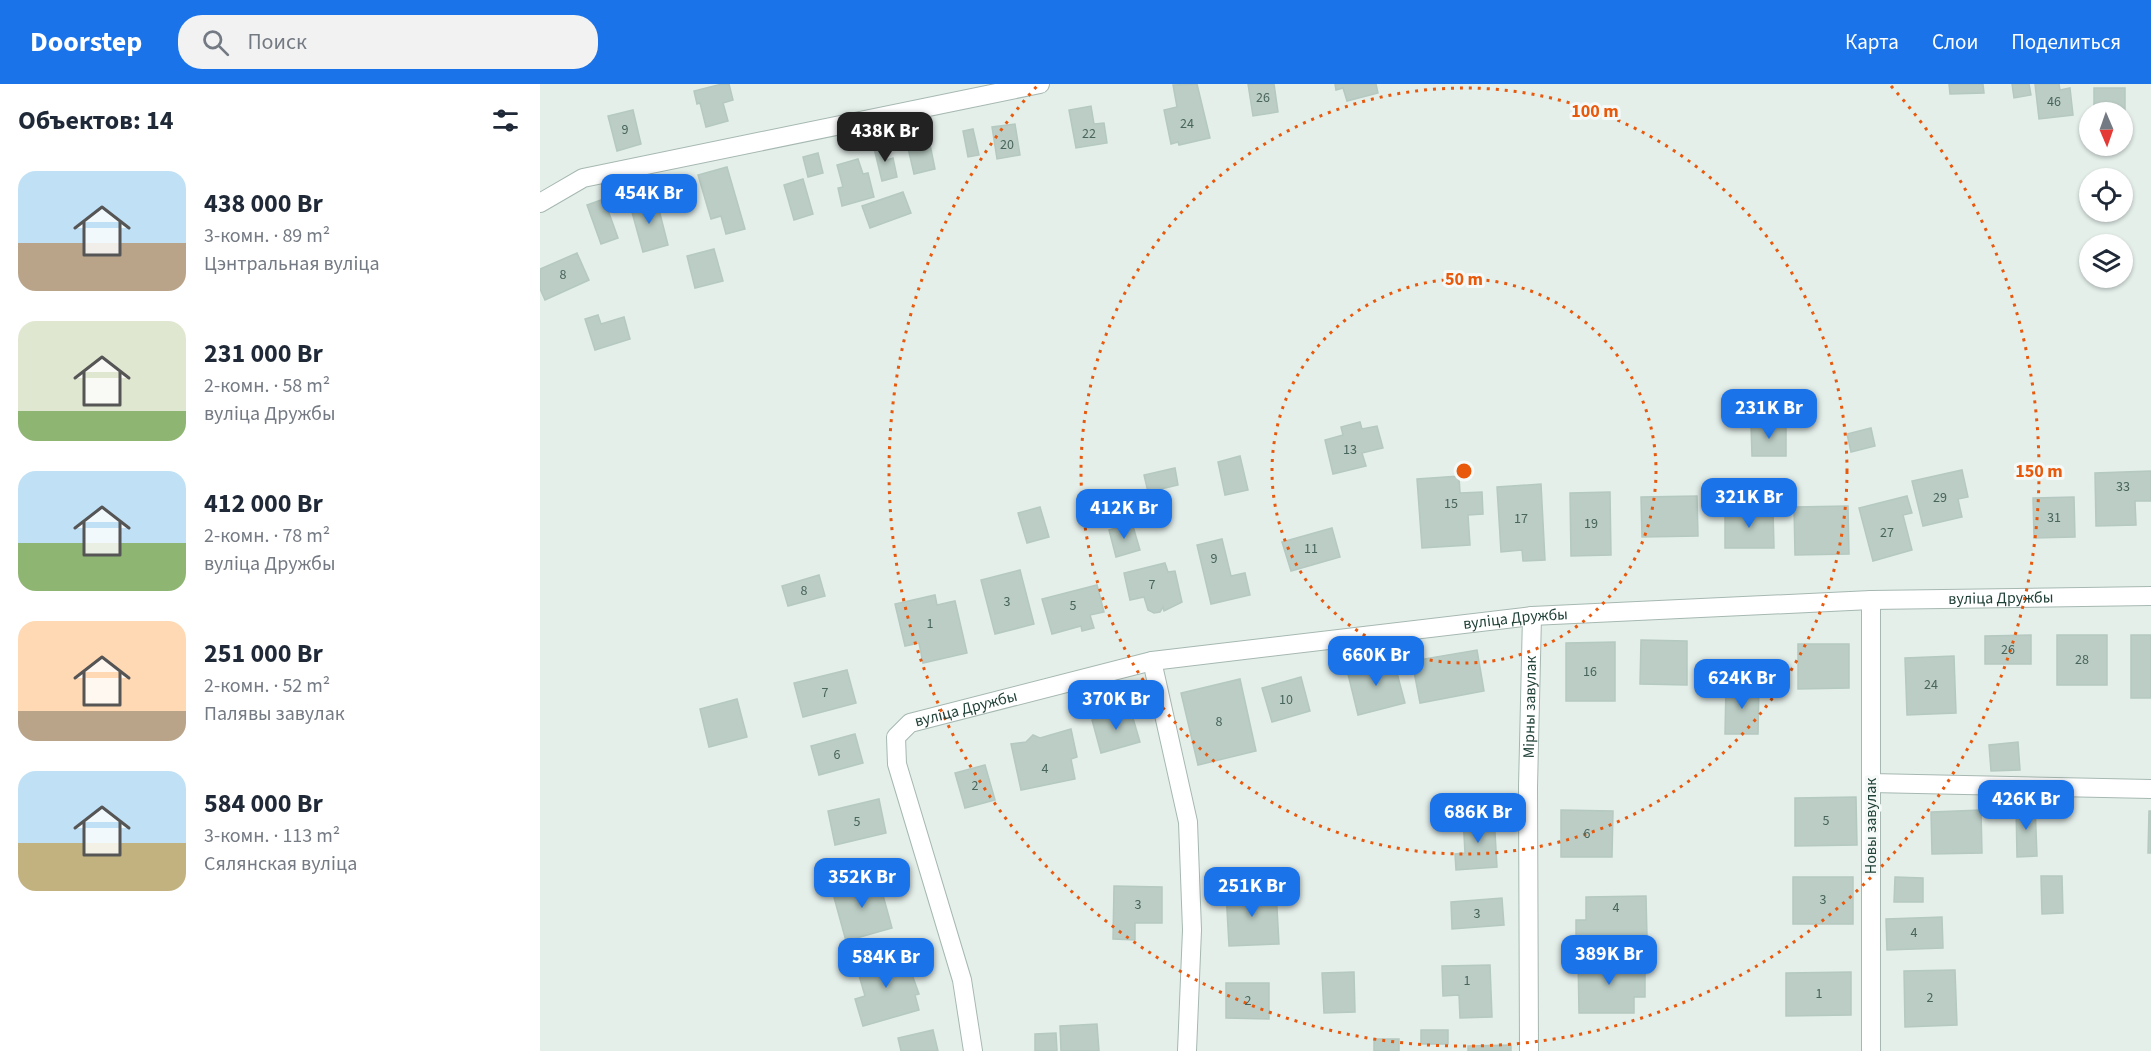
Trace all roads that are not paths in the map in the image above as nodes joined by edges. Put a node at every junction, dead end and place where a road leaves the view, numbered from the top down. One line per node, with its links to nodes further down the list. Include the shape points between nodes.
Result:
1 (1040, 84): 2 (street, via 583,178)
2 (540, 203)
3 (2151, 596): 4 (street, вуліца Дружбы)
4 (1871, 600): 5 (street, вуліца Дружбы); 7 (street, Новы завулак)
5 (1532, 616): 6 (street, вуліца Дружбы); 11 (street, Мірны завулак)
6 (1152, 661): 9 (street, вуліца Дружбы, via 910,723 896,738 897,764 962,980); 10 (street, via 1188,822 1192,930)
7 (1871, 783): 8 (street); 12 (street, Новы завулак)
8 (2151, 789)
9 (973, 1051)
10 (1186, 1051)
11 (1529, 1051)
12 (1871, 1051)

